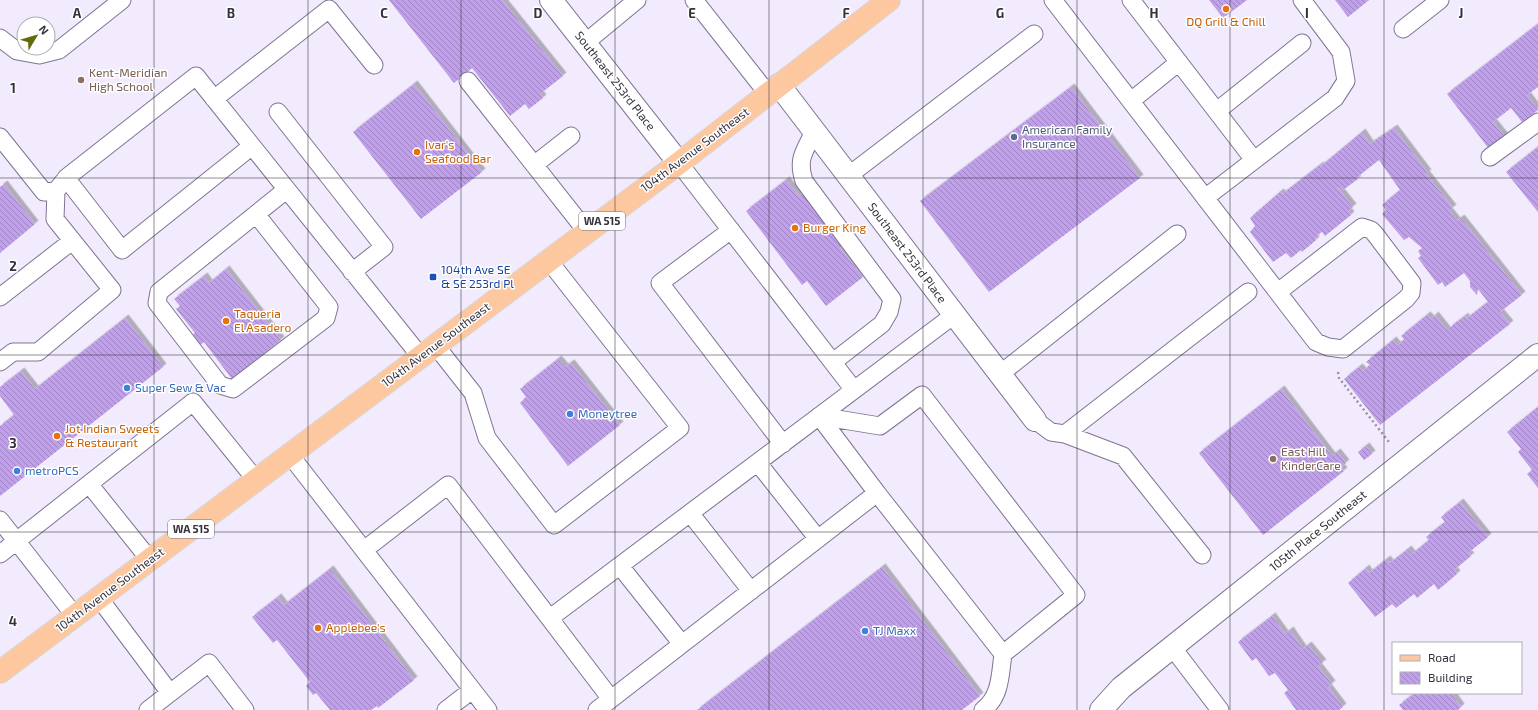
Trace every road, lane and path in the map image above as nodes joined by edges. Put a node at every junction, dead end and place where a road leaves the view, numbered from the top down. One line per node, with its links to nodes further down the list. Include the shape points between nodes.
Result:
1 (122, 0): 12 (lane, via 59,50 39,55 17,51)
2 (551, 0): 13 (street, Southeast 253rd Place)
3 (637, 0): 13 (lane)
4 (694, 0): 18 (lane)
5 (890, 0): 18 (main road, 104th Avenue Southeast / WA 515)
6 (1053, 0): 20 (lane)
7 (1131, 0): 15 (lane)
8 (1302, 0): 29 (lane, via 1341,52 1346,81 1335,98)
9 (1440, 0): 10 (lane)
10 (1403, 29)
11 (1034, 34): 32 (lane)
12 (0, 38)
13 (585, 43): 30 (street, Southeast 253rd Place)
14 (1302, 43): 21 (lane)
15 (1179, 62): 20 (lane); 21 (lane)
16 (374, 65): 19 (lane, via 329,9)
17 (468, 81): 31 (lane)
18 (773, 90): 24 (street, Southeast 253rd Place); 30 (main road, 104th Avenue Southeast / WA 515)
19 (214, 99): 27 (lane); 33 (lane, via 196,76)
20 (1131, 102): 35 (lane)
21 (1217, 111): 29 (lane)
22 (278, 112): 42 (lane, via 384,247)
23 (1538, 122): 28 (lane)
24 (814, 132): 32 (street, Southeast 253rd Place); 51 (lane, via 802,156 800,167 804,181 892,299 889,312 882,324)
25 (571, 136): 31 (lane)
26 (0, 137): 33 (lane, via 44,192)
27 (252, 146): 33 (lane, via 122,250); 34 (lane)
28 (1490, 156)
29 (1254, 160): 35 (lane)
30 (679, 163): 37 (lane); 38 (main road, 104th Avenue Southeast / WA 515)
31 (534, 165): 38 (lane)
32 (848, 176): 46 (street, Southeast 253rd Place)
33 (61, 185): 40 (lane, via 55,219)
34 (286, 190): 36 (lane); 42 (lane)
35 (1205, 198): 44 (lane)
36 (256, 214): 36 (lane, via 159,292 157,303 220,385 233,389 326,318 329,306)
37 (731, 230): 51 (lane); 57 (lane, via 660,283)
38 (586, 232): 41 (main road, 104th Avenue Southeast / WA 515)
39 (1177, 234): 52 (lane)
40 (72, 241): 45 (lane); 50 (lane, via 112,290 38,352 13,352)
41 (549, 261): 48 (main road, 104th Avenue Southeast / WA 515); 48 (lane, via 680,428 554,525 487,438 473,393)
42 (352, 272): 48 (lane)
43 (1248, 292): 56 (lane)
44 (1278, 292): 47 (lane, via 1316,342); 47 (lane, via 1362,227 1371,230 1412,283 1411,293 1343,349)
45 (0, 297)
46 (954, 315): 52 (street, Southeast 253rd Place); 53 (lane)
47 (1336, 348): 59 (path, via 1339,378)
48 (428, 351): 58 (main road, 104th Avenue Southeast / WA 515)
49 (1538, 355): 59 (street, 105th Place Southeast)
50 (0, 362)
51 (833, 362): 53 (lane)
52 (1000, 374): 55 (street, Southeast 253rd Place)
53 (854, 390): 54 (lane)
54 (819, 416): 57 (lane); 63 (lane); 79 (lane, via 880,426 922,394 1076,596)
55 (1035, 420): 56 (lane, via 1051,432)
56 (1064, 434): 70 (lane, via 1123,456)
57 (783, 444): 60 (lane)
58 (290, 455): 61 (main road, 104th Avenue Southeast / WA 515); 68 (lane)
59 (1404, 462): 78 (street, 105th Place Southeast)
60 (758, 463): 64 (lane); 66 (lane)
61 (256, 480): 62 (lane, via 193,402); 71 (main road, 104th Avenue Southeast / WA 515)
62 (89, 484): 67 (lane); 71 (lane)
63 (877, 493): 66 (lane); 79 (lane)
64 (690, 513): 72 (lane); 73 (lane)
65 (0, 520): 67 (lane)
66 (818, 539): 73 (lane)
67 (16, 541): 69 (lane); 75 (lane)
68 (364, 550): 76 (lane, via 448,485); 81 (lane)
69 (0, 554)
70 (1202, 555)
71 (150, 560): 74 (main road, 104th Avenue Southeast / WA 515)
72 (620, 566): 76 (lane); 77 (lane)
73 (751, 591): 77 (lane)
74 (98, 598): 75 (main road, 104th Avenue Southeast / WA 515); 82 (lane)
75 (75, 616): 80 (main road, 104th Avenue Southeast / WA 515)
76 (550, 618): 83 (lane)
77 (682, 644): 83 (lane)
78 (1172, 647): 84 (lane); 91 (street, 105th Place Southeast, via 1121,688)
79 (1003, 654): 90 (lane, via 997,694)
80 (0, 672)
81 (472, 690): 87 (lane); 88 (lane)
82 (170, 693): 85 (lane); 86 (lane, via 209,663)
83 (611, 699): 89 (lane)
84 (1213, 708)
85 (148, 710)
86 (245, 710)
87 (446, 710)
88 (488, 710)
89 (598, 710)
90 (983, 710)
91 (1101, 710)

